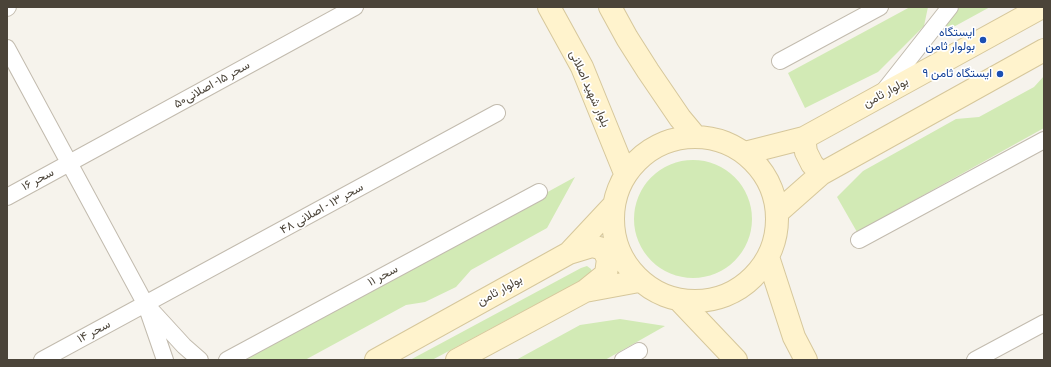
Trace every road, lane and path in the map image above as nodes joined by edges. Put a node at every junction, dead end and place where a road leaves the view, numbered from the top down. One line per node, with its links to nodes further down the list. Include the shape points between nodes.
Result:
1 (355, 7): 16 (street, سحر ۱۵- اصلانی۵۰)
2 (549, 7): 17 (street, بلوار شهید اصلانی, via 582,67)
3 (610, 7): 12 (street, via 648,71)
4 (880, 7): 9 (street)
5 (950, 7): 10 (street)
6 (1042, 7): 10 (street, بولوار ثامن)
7 (7, 48): 16 (street)
8 (1044, 50): 18 (street)
9 (780, 61)
10 (879, 96): 13 (street, بولوار ثامن)
11 (497, 114): 29 (street, سحر ۱۳ - اصلانی ۴۸)
12 (695, 136): 15 (street, via 724,141); 17 (street, via 663,142 638,158)
13 (804, 138): 15 (street, بولوار ثامن); 18 (street, via 806,152 812,164)
14 (1044, 140): 23 (street)
15 (745, 153): 22 (street, via 760,168 772,188)
16 (69, 163): 20 (street, سحر ۱۶); 29 (street)
17 (625, 173): 21 (street)
18 (822, 174): 22 (street)
19 (538, 192): 35 (street, سحر ۱۱)
20 (7, 197)
21 (612, 207): 24 (street, بولوار ثامن); 26 (street, via 613,234 623,262)
22 (778, 212): 25 (street, via 776,234)
23 (859, 240)
24 (568, 253): 27 (street, via 592,246 603,249 608,259 606,274); 36 (street, بولوار ثامن)
25 (768, 257): 28 (street, via 754,277 732,293 707,301); 40 (street, via 794,337)
26 (639, 281): 27 (street); 28 (street, via 660,294)
27 (585, 291): 37 (street)
28 (679, 300): 39 (street)
29 (146, 305): 32 (street, سحر ۱۴); 33 (street); 34 (street)
30 (1044, 323): 41 (street)
31 (639, 351): 38 (street)
32 (42, 360)
33 (165, 360)
34 (200, 360)
35 (227, 360)
36 (376, 360)
37 (457, 360)
38 (623, 360)
39 (736, 360)
40 (806, 360)
41 (975, 360)

